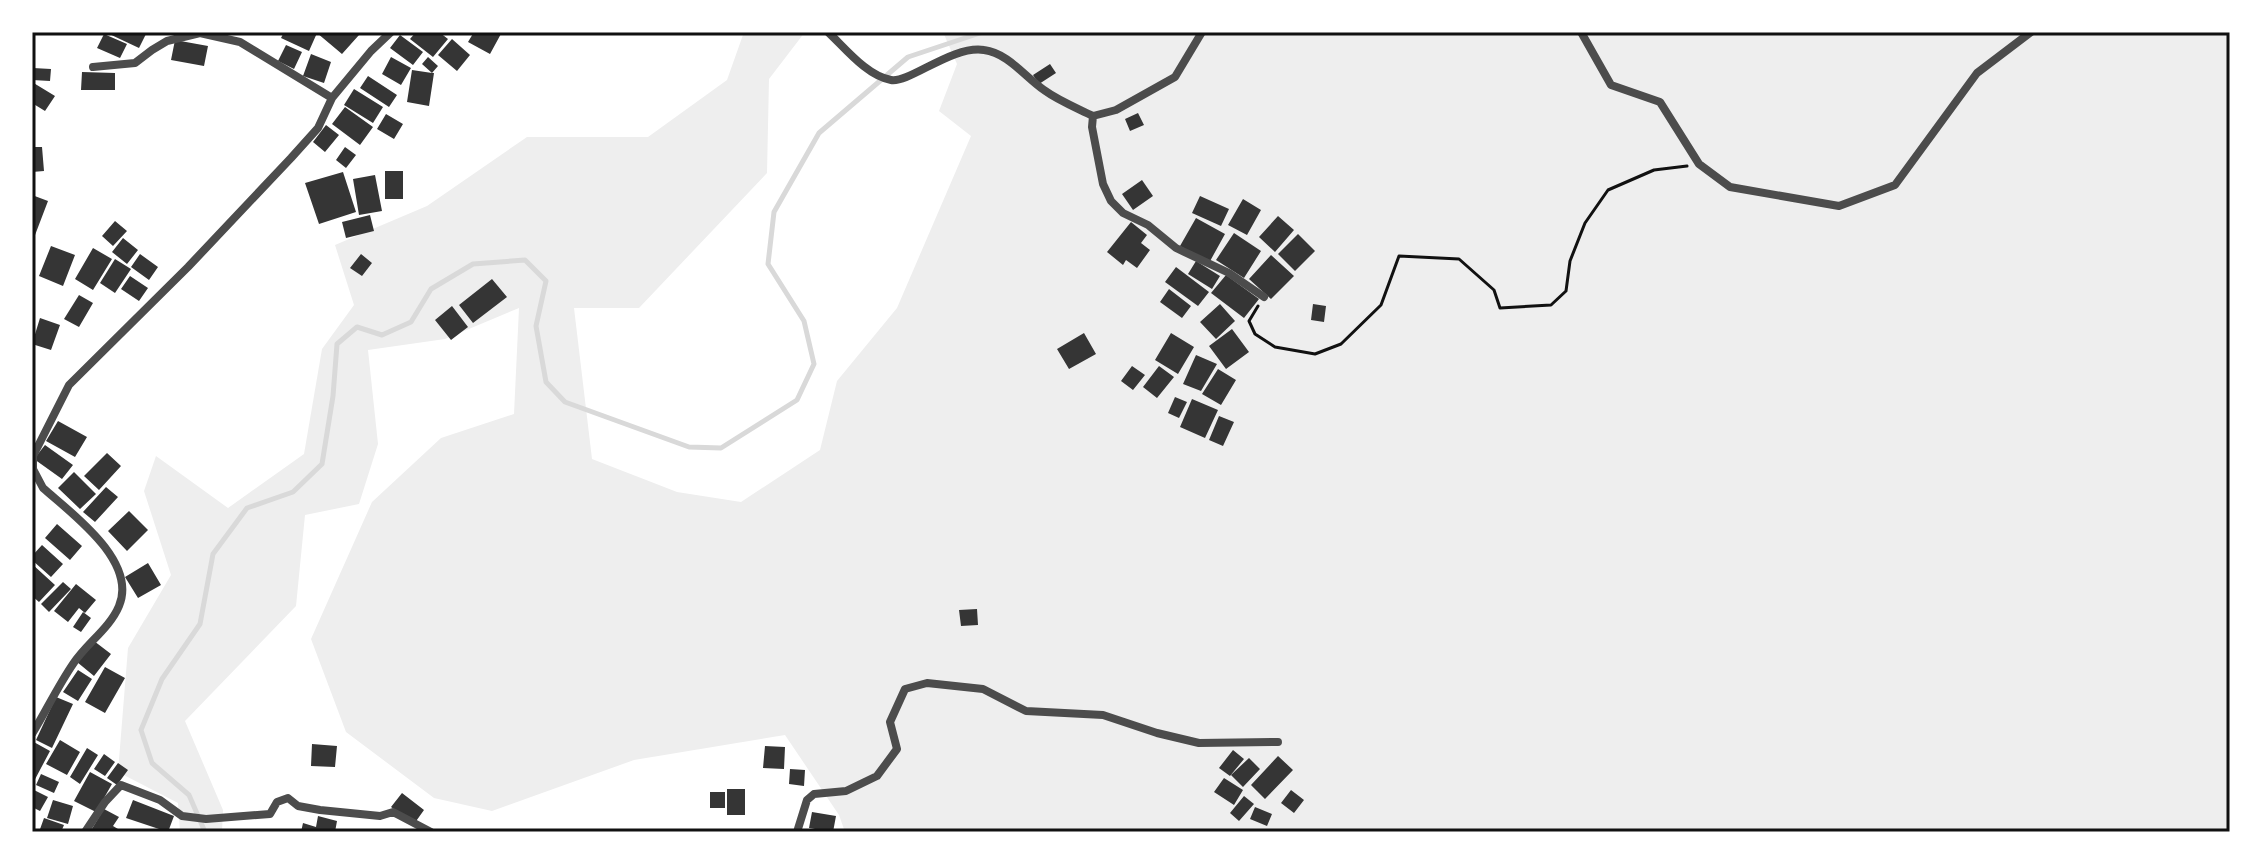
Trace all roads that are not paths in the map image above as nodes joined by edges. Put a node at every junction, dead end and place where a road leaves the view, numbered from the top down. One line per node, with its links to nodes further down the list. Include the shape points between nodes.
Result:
1 (391, 32): 7 (street)
2 (828, 32): 8 (street, via 871,71 892,80 948,55 981,49 1001,55 1046,92)
3 (1202, 32): 8 (street, via 1175,77 1116,110)
4 (1581, 32): 5 (street, via 1611,85 1660,102 1699,164 1730,187 1839,206 1895,185 1977,73)
5 (2031, 32)
6 (93, 67): 7 (street, via 135,63 167,41 200,33 240,42)
7 (332, 98): 10 (street, via 318,128 291,158 69,385 44,430 33,456 37,479 111,555 120,573 121,596 110,620 73,663)
8 (1093, 116): 9 (street, via 1103,184 1111,201 1176,248)
9 (1264, 297)
10 (32, 734)
11 (1278, 742): 14 (street, via 1199,743 1103,715 1026,711 983,689 927,683 905,689 890,722 897,749 877,776 846,791 814,794)
12 (85, 832): 13 (street, via 121,785 160,800 182,816 270,814 277,802 288,798 320,810 380,816 393,812)
13 (431, 832)
14 (797, 832)

